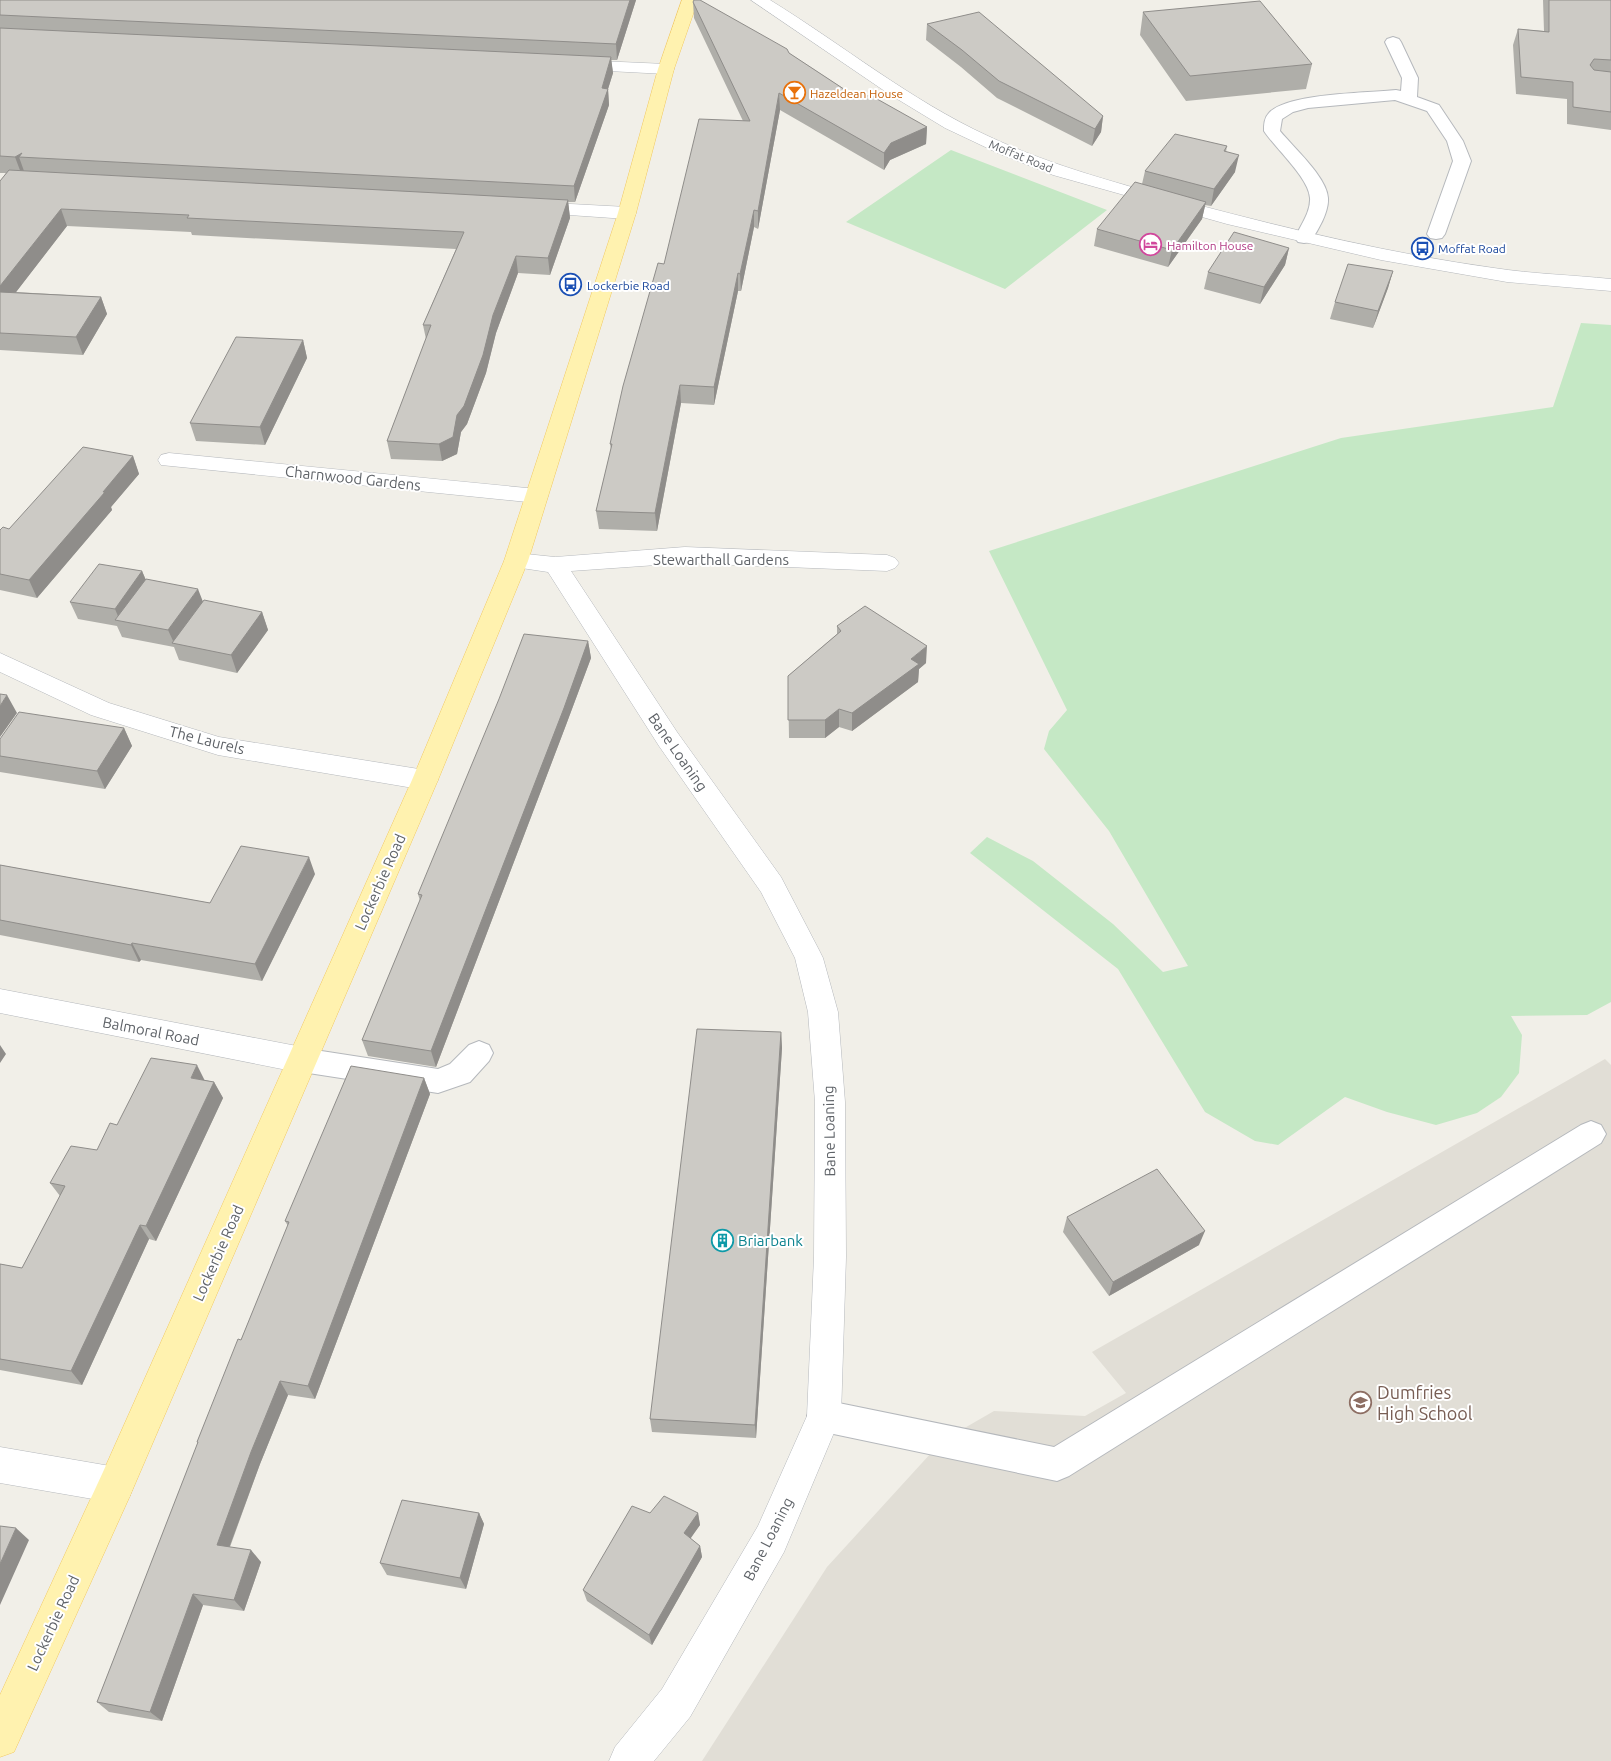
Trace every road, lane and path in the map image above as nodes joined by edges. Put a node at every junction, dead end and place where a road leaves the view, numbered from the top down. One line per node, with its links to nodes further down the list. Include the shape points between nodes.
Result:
1 (690, 0): 5 (main road, Lockerbie Road)
2 (758, 0): 10 (street, Moffat Road, via 915,102 978,138 1033,162 1148,197)
3 (1393, 42): 6 (lane, via 1410,78)
4 (556, 64): 5 (street)
5 (666, 69): 8 (main road, Lockerbie Road)
6 (1409, 99): 9 (lane, via 1433,108 1455,141 1462,161); 10 (lane, via 1396,94 1308,103 1287,108 1275,116 1272,131 1317,186 1320,197)
7 (518, 207): 8 (street)
8 (627, 213): 13 (main road, Lockerbie Road)
9 (1436, 234)
10 (1304, 238): 11 (street, Moffat Road, via 1494,275)
11 (1611, 285)
12 (170, 460): 13 (street, Charnwood Gardens)
13 (537, 496): 14 (main road, Lockerbie Road)
14 (516, 561): 16 (street); 18 (main road, Lockerbie Road)
15 (887, 563): 16 (street, Stewarthall Gardens, via 685,555)
16 (555, 565): 23 (street, Bane Loaning, via 668,739 771,884 809,958 823,1012 830,1102 830,1257)
17 (0, 662): 18 (street, The Laurels, via 100,709 218,746)
18 (425, 780): 21 (main road, Lockerbie Road)
19 (0, 1001): 21 (street, Balmoral Road)
20 (479, 1053): 21 (lane, via 460,1073 438,1081)
21 (302, 1060): 25 (main road, Lockerbie Road)
22 (1592, 1134): 23 (lane, via 1057,1464)
23 (824, 1416): 27 (street, Bane Loaning, via 766,1548 676,1703)
24 (0, 1465): 25 (street)
25 (116, 1485): 26 (main road, Lockerbie Road)
26 (0, 1738)
27 (629, 1761)

